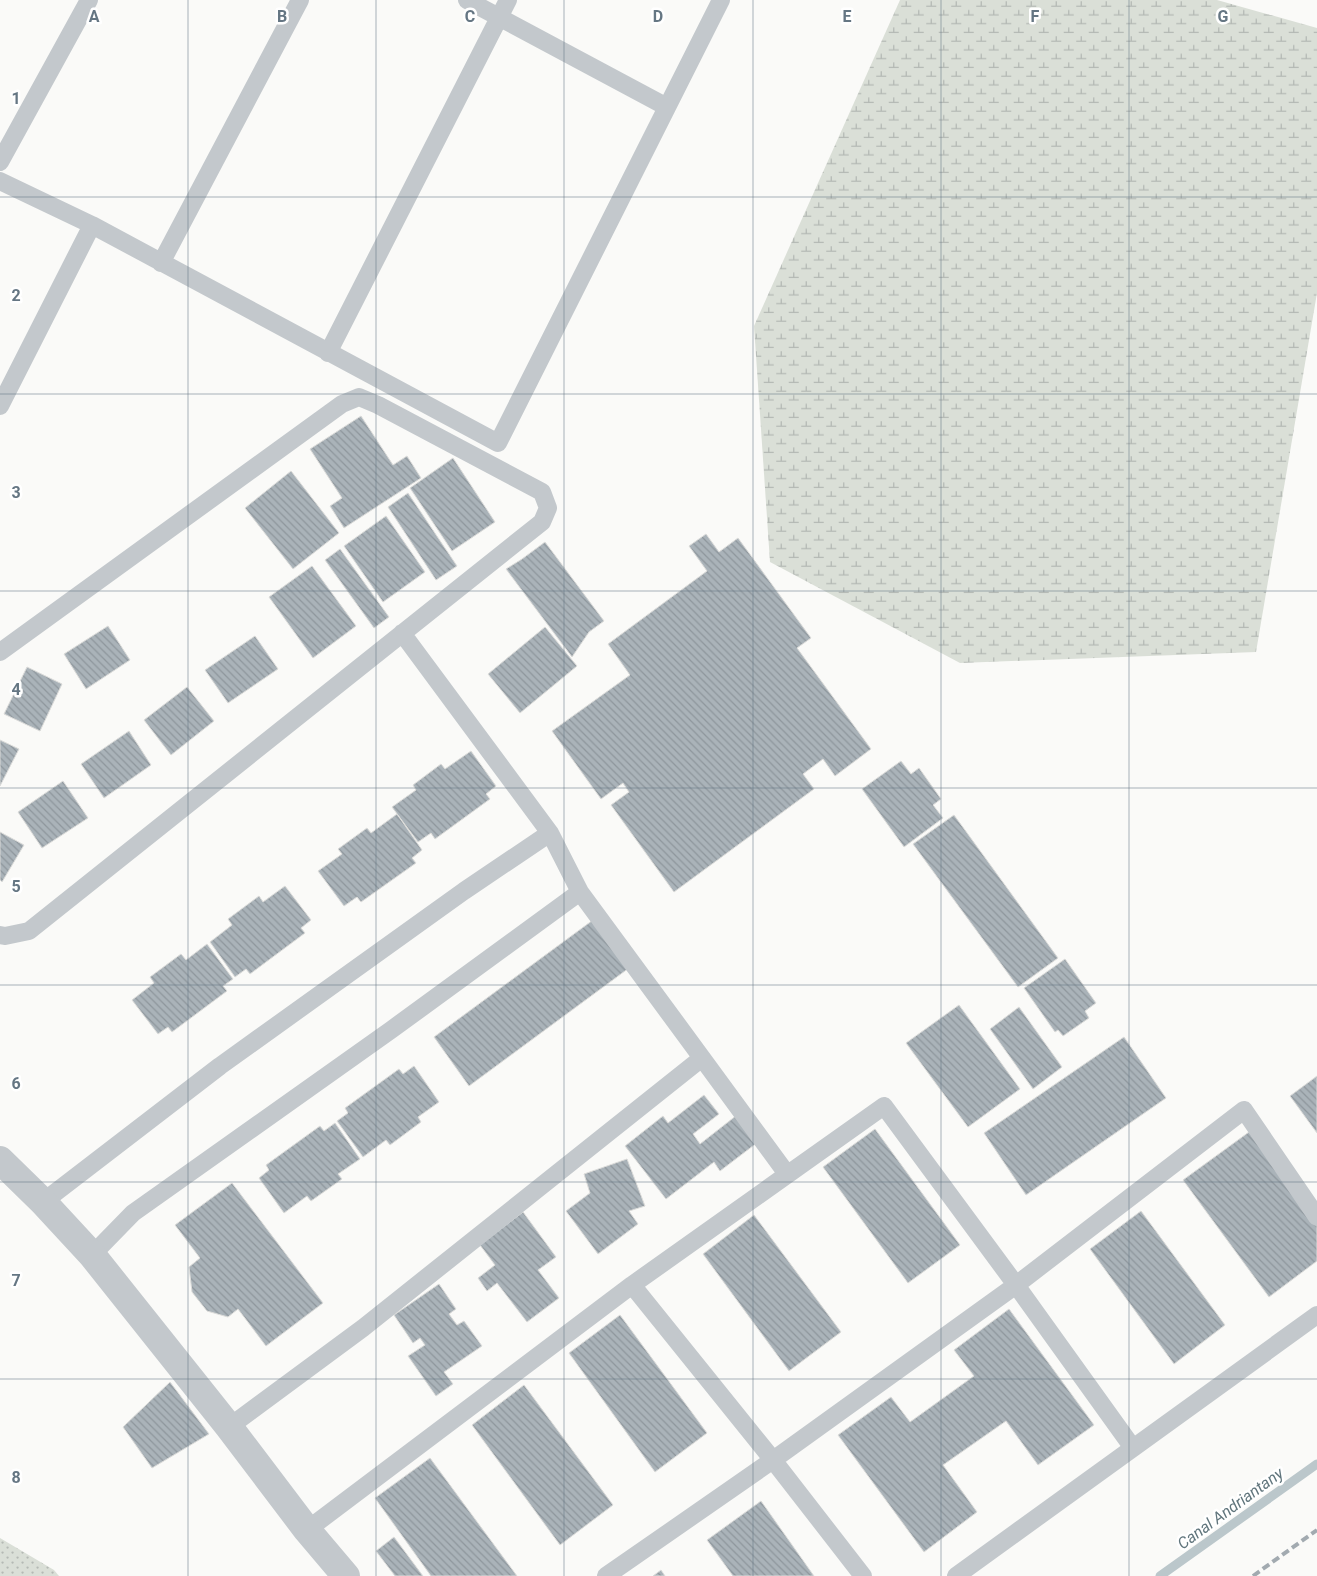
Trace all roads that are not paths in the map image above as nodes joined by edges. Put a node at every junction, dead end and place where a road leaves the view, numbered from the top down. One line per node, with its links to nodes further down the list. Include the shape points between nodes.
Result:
1 (89, 0): 8 (lane)
2 (300, 0): 11 (lane)
3 (467, 0): 6 (lane)
4 (508, 0): 6 (lane)
5 (721, 0): 7 (lane)
6 (500, 16): 7 (lane); 12 (lane)
7 (667, 108): 12 (lane, via 498,443)
8 (0, 162)
9 (0, 181): 10 (lane)
10 (92, 225): 11 (lane); 13 (lane)
11 (161, 263): 12 (lane)
12 (328, 353)
13 (0, 406)
14 (402, 633): 15 (lane, via 542,522 548,508 542,492 359,397 342,404); 16 (lane); 18 (lane, via 29,931)
15 (0, 652)
16 (550, 833): 17 (lane); 22 (lane, via 220,1066)
17 (580, 892): 19 (lane); 24 (lane, via 133,1213)
18 (0, 935)
19 (702, 1058): 21 (lane); 28 (lane, via 363,1328)
20 (0, 1160): 22 (street)
21 (787, 1174): 25 (lane); 26 (lane, via 884,1106)
22 (43, 1202): 24 (street)
23 (1317, 1217): 26 (lane, via 1244,1110)
24 (92, 1255): 28 (street)
25 (632, 1285): 30 (lane); 31 (lane)
26 (1016, 1285): 29 (lane); 30 (lane)
27 (1317, 1315): 29 (lane)
28 (229, 1427): 31 (street)
29 (1133, 1448): 35 (lane)
30 (773, 1460): 33 (lane); 34 (lane)
31 (307, 1530): 32 (street)
32 (346, 1576)
33 (606, 1576)
34 (863, 1576)
35 (956, 1576)

